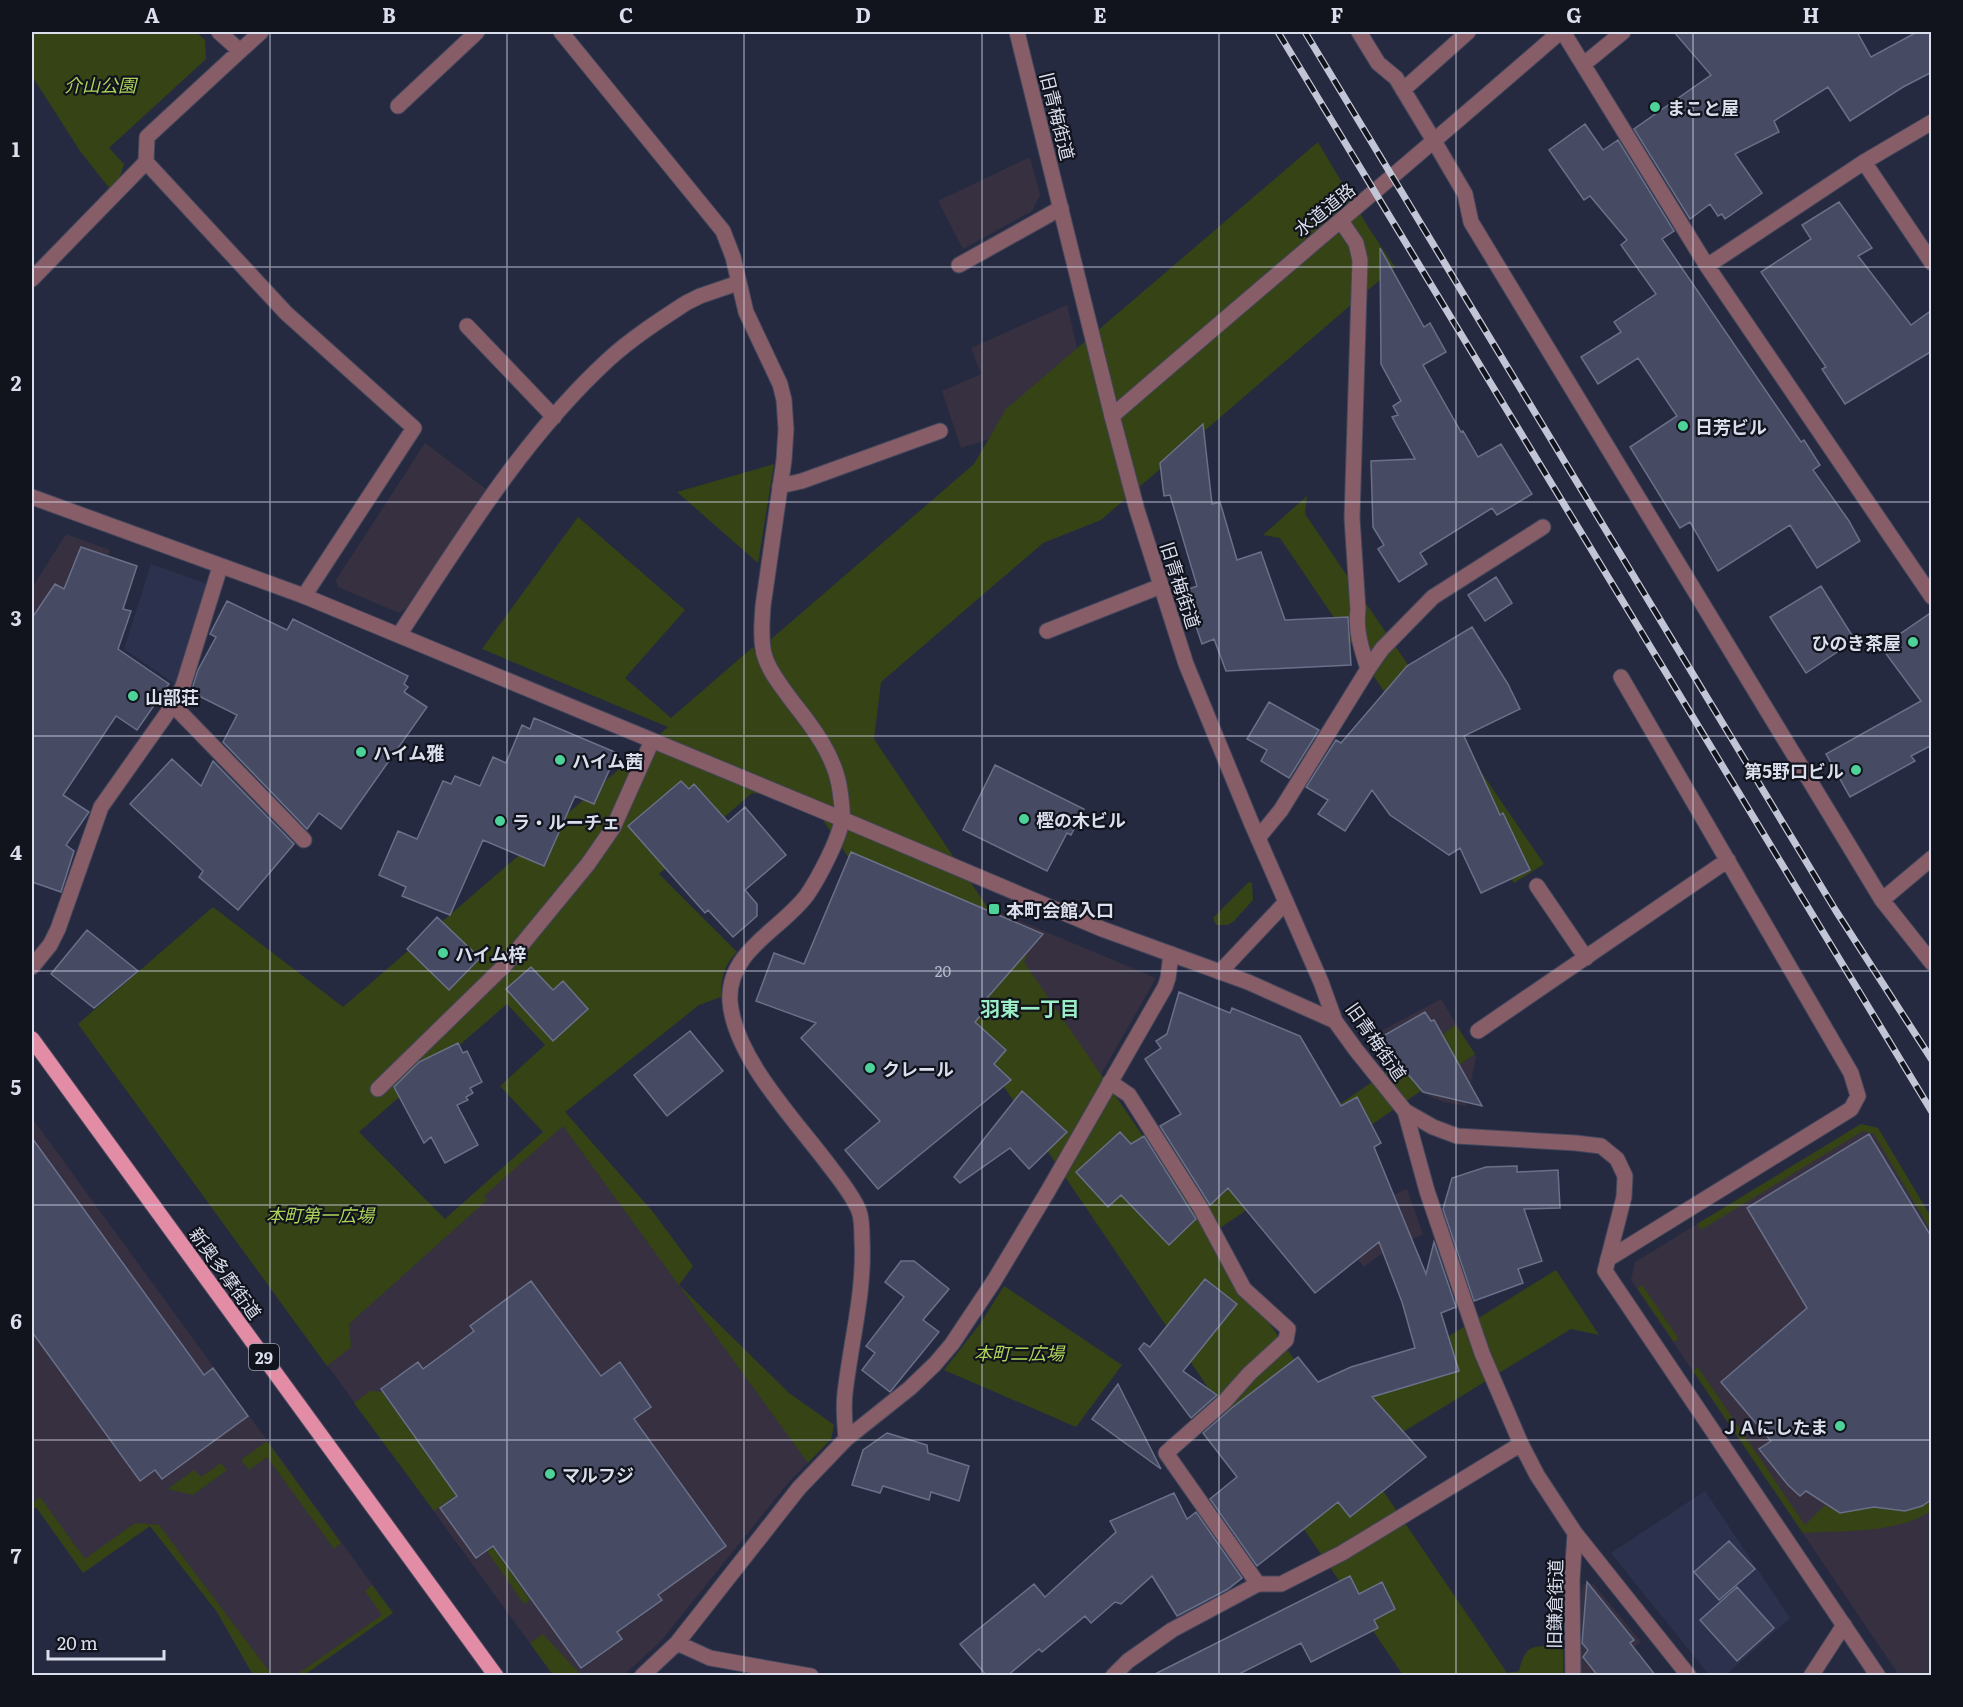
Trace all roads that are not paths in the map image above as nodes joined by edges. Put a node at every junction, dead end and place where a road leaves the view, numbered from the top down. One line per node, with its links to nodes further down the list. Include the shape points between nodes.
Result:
1 (219, 32): 10 (street)
2 (261, 32): 10 (street)
3 (477, 32): 13 (street)
4 (561, 32): 24 (street, via 723,231)
5 (1017, 32): 18 (street, 旧青梅街道)
6 (1359, 32): 12 (street, via 1378,63 1396,78)
7 (1468, 32): 12 (street)
8 (1561, 32): 11 (street); 15 (street, 水道道路)
9 (1623, 32): 11 (street)
10 (240, 51): 16 (street, via 147,137)
11 (1584, 64): 22 (street)
12 (1403, 90): 15 (street)
13 (398, 106)
14 (1932, 122): 17 (street)
15 (1434, 141): 19 (street, 水道道路); 48 (street, via 1465,194 1472,222)
16 (146, 162): 23 (street); 34 (street, via 286,313 414,428)
17 (1864, 162): 20 (street); 22 (street)
18 (1061, 208): 21 (street); 26 (street, 旧青梅街道)
19 (1341, 221): 26 (street, 水道道路); 38 (street, via 1356,243 1360,260 1352,518 1359,639)
20 (1932, 263)
21 (959, 265)
22 (1707, 266): 35 (street)
23 (32, 279)
24 (738, 283): 27 (street, via 700,296 672,312 609,359); 29 (street, via 746,312 784,400 786,429)
25 (467, 326): 27 (street)
26 (1112, 416): 33 (street, 旧青梅街道)
27 (554, 417): 37 (street, via 491,495)
28 (940, 431): 29 (street, via 802,482)
29 (780, 486): 42 (street, via 762,606 764,655 829,757 837,776)
30 (32, 497): 32 (street)
31 (1543, 526): 38 (street, via 1433,597 1382,649)
32 (220, 567): 34 (street); 40 (street, via 192,660)
33 (1161, 586): 36 (street); 43 (street, 旧青梅街道, via 1186,664)
34 (304, 596): 37 (street)
35 (1932, 597)
36 (1047, 631)
37 (399, 635): 41 (street)
38 (1368, 669): 43 (street, via 1281,810)
39 (1622, 677): 46 (street)
40 (173, 705): 44 (street); 53 (street, via 101,807 58,929)
41 (652, 741): 42 (street); 59 (street, via 613,828 588,864 505,965)
42 (842, 819): 50 (street, via 1102,929); 62 (street, via 834,845 807,895 736,967 730,1001 734,1025 752,1061 844,1185 859,1212 863,1255 845,1394)
43 (1258, 838): 49 (street, 旧青梅街道)
44 (304, 840)
45 (1932, 858): 48 (street)
46 (1728, 860): 51 (street); 61 (street, via 1851,1073 1858,1096 1851,1109)
47 (1537, 885): 51 (street)
48 (1882, 900): 52 (street)
49 (1286, 902): 54 (street); 55 (street, 旧青梅街道)
50 (1171, 954): 54 (street); 58 (street, via 1165,987)
51 (1586, 958): 56 (street)
52 (1932, 963)
53 (32, 967)
54 (1220, 972): 55 (street)
55 (1335, 1021): 60 (street, 旧青梅街道)
56 (1478, 1031)
57 (32, 1039): 68 (main road, 新奥多摩街道 / 29)
58 (1110, 1082): 62 (street, via 964,1327 910,1388); 65 (street, via 1129,1095 1200,1207 1244,1289 1288,1329 1286,1340 1166,1453)
59 (378, 1089)
60 (1405, 1111): 61 (street, via 1457,1136 1601,1146 1617,1159 1625,1176 1624,1197); 63 (street, via 1427,1191 1482,1353)
61 (1608, 1259): 66 (street, via 1605,1271)
62 (846, 1439): 67 (street, via 799,1488)
63 (1521, 1444): 64 (street); 65 (street, via 1342,1553 1281,1584)
64 (1575, 1533): 72 (street, 旧鎌倉街道); 73 (street)
65 (1258, 1584): 71 (street, via 1172,1630)
66 (1844, 1625): 74 (street); 75 (street)
67 (676, 1643): 69 (street); 70 (street, via 710,1658)
68 (496, 1676)
69 (642, 1676)
70 (811, 1676)
71 (1113, 1676)
72 (1573, 1676)
73 (1689, 1676)
74 (1811, 1676)
75 (1878, 1676)

